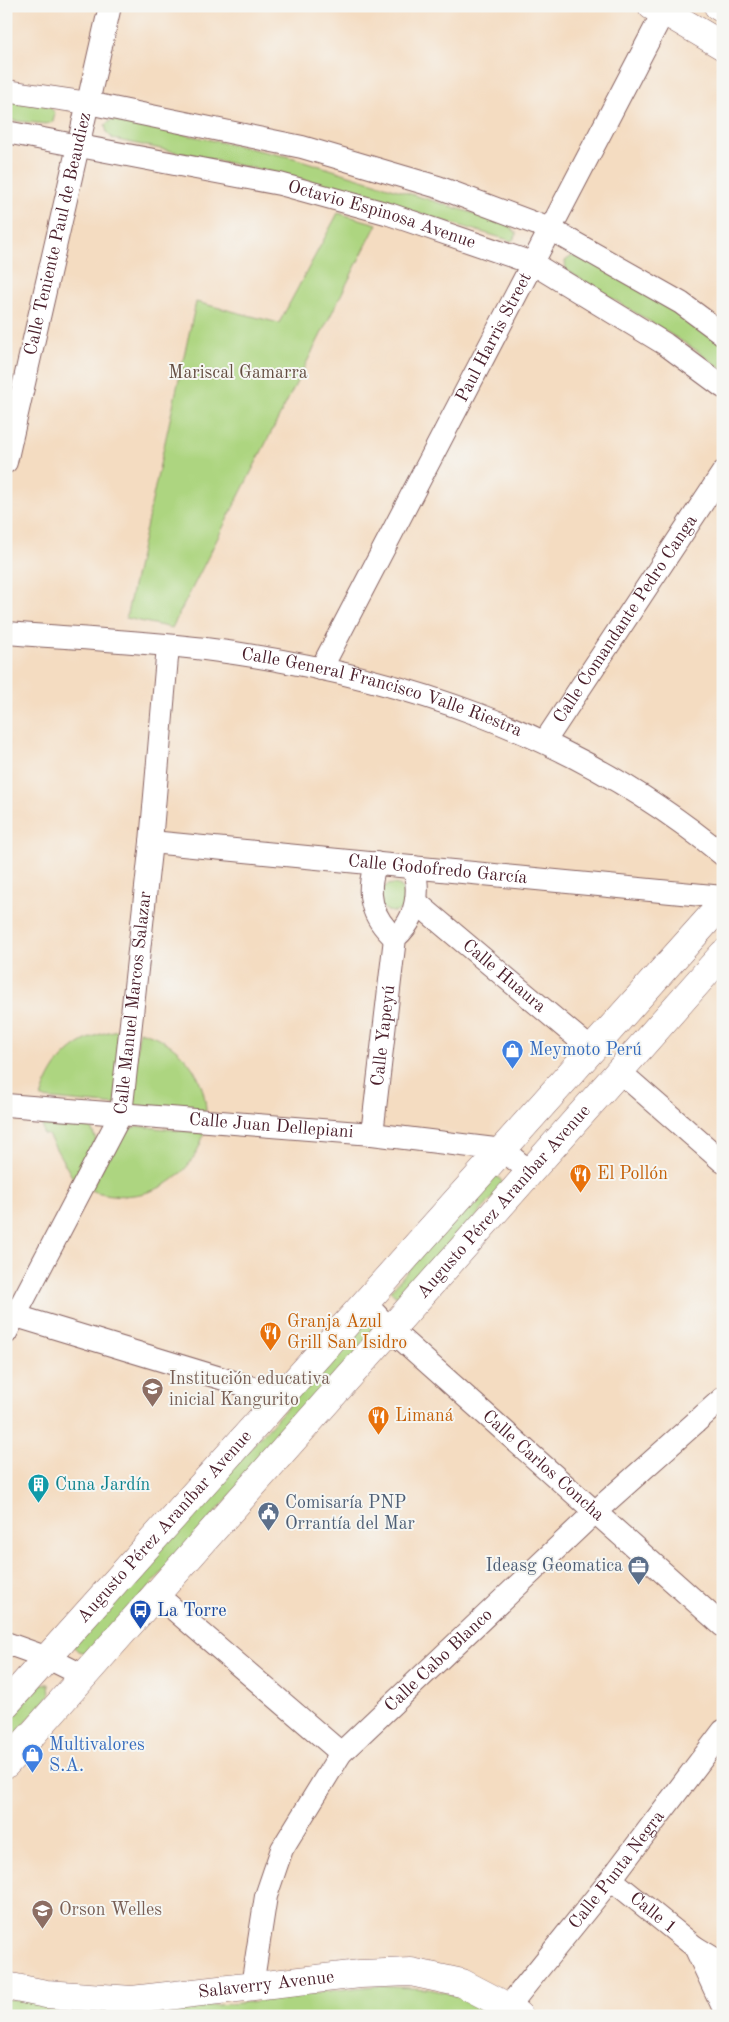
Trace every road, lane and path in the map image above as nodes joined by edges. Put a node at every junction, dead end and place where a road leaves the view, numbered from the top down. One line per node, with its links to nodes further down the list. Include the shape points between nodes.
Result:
1 (110, 6): 7 (street, Calle Teniente Paul de Beaudiez)
2 (718, 6): 4 (main road)
3 (661, 8): 5 (main road); 10 (street, Paul Harris Street)
4 (723, 9)
5 (723, 46)
6 (6, 90): 7 (street)
7 (88, 103): 9 (street, Calle Teniente Paul de Beaudiez); 10 (street, via 302,147 438,187)
8 (6, 132): 9 (street, Octavio Espinosa Avenue)
9 (79, 144): 11 (street, Octavio Espinosa Avenue, via 280,184 389,214); 14 (street, Calle Teniente Paul de Beaudiez)
10 (550, 229): 11 (street, Paul Harris Street); 12 (street, via 681,303)
11 (532, 263): 13 (street, Octavio Espinosa Avenue, via 665,344); 18 (street, Paul Harris Street)
12 (723, 334)
13 (723, 387)
14 (6, 462)
15 (723, 472): 19 (street, Calle Comandante Pedro Canga)
16 (6, 633): 17 (street, Calle General Francisco Valle Riestra)
17 (168, 646): 18 (street, Calle General Francisco Valle Riestra, via 205,649); 20 (street, Calle Manuel Marcos Salazar)
18 (320, 669): 19 (street, Calle General Francisco Valle Riestra, via 460,707)
19 (545, 741): 21 (street, Calle General Francisco Valle Riestra, via 619,780)
20 (151, 842): 22 (street, Calle Godofredo García); 32 (street, Calle Manuel Marcos Salazar)
21 (723, 855)
22 (376, 863): 23 (street, Calle Godofredo García); 27 (street, via 370,887 373,910 382,926)
23 (414, 867): 24 (street, Calle Godofredo García); 25 (street, Calle Yapeyú)
24 (723, 897)
25 (416, 902): 27 (street, Calle Yapeyú, via 406,926); 29 (street, Calle Huaura)
26 (723, 903): 29 (main road, Augusto Pérez Araníbar Avenue)
27 (395, 938): 33 (street, Calle Yapeyú)
28 (723, 954): 30 (main road, Augusto Pérez Araníbar Avenue)
29 (592, 1050): 34 (main road, Augusto Pérez Araníbar Avenue)
30 (619, 1071): 35 (street); 36 (main road, Augusto Pérez Araníbar Avenue)
31 (6, 1105): 32 (street, Calle Juan Dellepiani)
32 (122, 1114): 33 (street, Calle Juan Dellepiani); 38 (street, Calle Manuel Marcos Salazar)
33 (372, 1134): 34 (street, Calle Juan Dellepiani)
34 (504, 1150): 36 (street); 37 (main road, Augusto Pérez Araníbar Avenue)
35 (723, 1162)
36 (529, 1170): 39 (main road, Augusto Pérez Araníbar Avenue)
37 (366, 1304): 39 (street, Calle Carlos Concha); 40 (main road, Augusto Pérez Araníbar Avenue)
38 (11, 1324): 40 (street)
39 (390, 1329): 43 (main road, Augusto Pérez Araníbar Avenue); 44 (street, Calle Carlos Concha)
40 (283, 1397): 42 (main road, Augusto Pérez Araníbar Avenue)
41 (723, 1398): 44 (street, Calle Cabo Blanco)
42 (228, 1457): 43 (main road); 48 (main road, Augusto Pérez Araníbar Avenue)
43 (256, 1481): 45 (main road, Augusto Pérez Araníbar Avenue)
44 (595, 1512): 46 (street, Calle Carlos Concha); 52 (street, Calle Cabo Blanco)
45 (156, 1594): 49 (main road, Augusto Pérez Araníbar Avenue); 52 (street)
46 (723, 1626)
47 (6, 1643): 48 (street)
48 (48, 1658): 49 (street); 50 (main road, Augusto Pérez Araníbar Avenue)
49 (84, 1676): 53 (main road, Augusto Pérez Araníbar Avenue)
50 (6, 1704)
51 (723, 1731): 54 (street, Calle Punta Negra)
52 (341, 1752): 58 (street, Calle Cabo Blanco, via 282,1849 266,1896)
53 (6, 1764)
54 (611, 1880): 55 (street, Calle 1); 60 (street, Calle Punta Negra)
55 (695, 1947): 56 (street, Calle 1); 59 (street, Calle 1)
56 (723, 1964)
57 (6, 1986): 58 (main road, Salaverry Avenue, via 46,1994 132,2000)
58 (252, 1986): 60 (main road, Salaverry Avenue, via 411,1972 462,1983)
59 (723, 2007)
60 (513, 2011)

